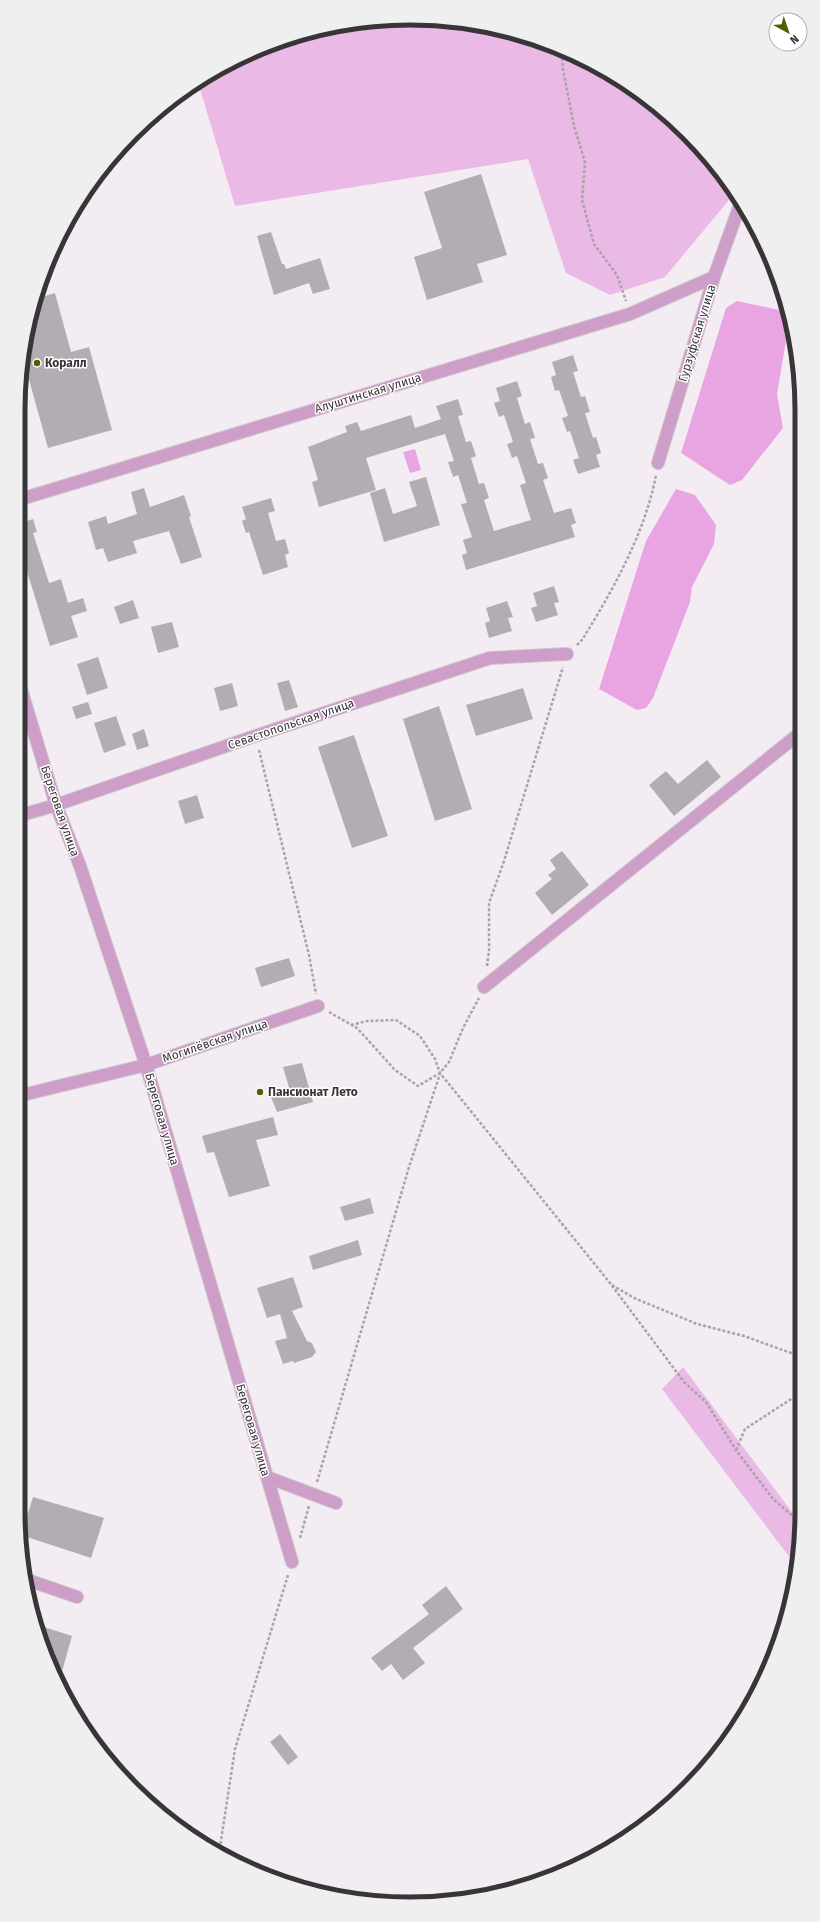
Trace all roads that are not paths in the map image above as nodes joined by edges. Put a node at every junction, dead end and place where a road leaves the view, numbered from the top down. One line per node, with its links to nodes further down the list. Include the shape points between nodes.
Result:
1 (738, 210): 2 (street, Гурзуфская улица)
2 (714, 277): 3 (street, Гурзуфская улица); 4 (street, Алуштинская улица, via 630,314)
3 (658, 463)
4 (25, 498)
5 (567, 654): 8 (street, Севастопольская улица, via 490,658)
6 (25, 703): 8 (street, Береговая улица)
7 (795, 737): 10 (street)
8 (56, 805): 9 (street, Севастопольская улица); 12 (street, Береговая улица, via 80,866)
9 (25, 814)
10 (484, 987)
11 (318, 1006): 12 (street, Могилёвская улица)
12 (146, 1065): 13 (street, Могилёвская улица); 14 (street, Береговая улица)
13 (25, 1094)
14 (267, 1477): 15 (street); 16 (street, Береговая улица)
15 (336, 1503)
16 (292, 1562)
17 (31, 1581): 18 (street)
18 (77, 1596)

